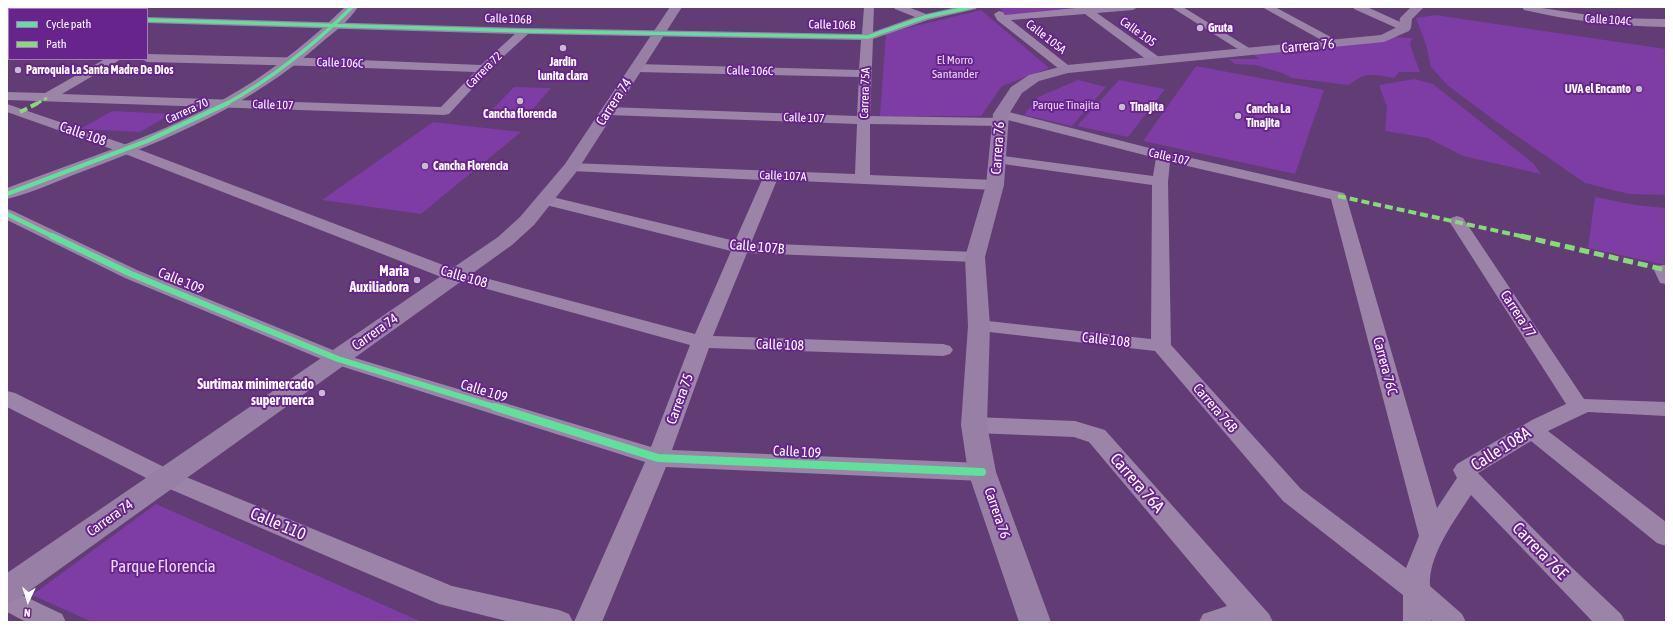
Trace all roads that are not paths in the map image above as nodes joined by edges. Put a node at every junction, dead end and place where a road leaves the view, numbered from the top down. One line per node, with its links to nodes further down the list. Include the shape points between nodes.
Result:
1 (352, 7): 18 (street, Carrera 70)
2 (676, 7): 21 (main road, Carrera 74)
3 (869, 7): 22 (street, Carrera 75A)
4 (899, 7): 14 (street)
5 (972, 7): 14 (street)
6 (995, 7): 15 (street, Calle 105A)
7 (1133, 7): 13 (street)
8 (1176, 7): 24 (street)
9 (1267, 7): 23 (street)
10 (1358, 7): 19 (street)
11 (1418, 7): 19 (main road, via 1406,18)
12 (1528, 7): 17 (street, Calle 104C, via 1581,18)
13 (1086, 10): 15 (street); 27 (street, Calle 105)
14 (924, 17): 22 (street)
15 (1001, 18): 31 (street, Calle 105A)
16 (148, 20): 18 (street, Calle 106B)
17 (1666, 23)
18 (334, 25): 20 (street, Calle 106B); 28 (street, Carrera 70)
19 (1405, 28): 23 (main road, Carrera 76, via 1384,38)
20 (525, 31): 21 (street, Calle 106B); 30 (street, Carrera 72)
21 (658, 34): 22 (street, Calle 106B); 29 (main road, Carrera 74)
22 (868, 37): 32 (street, Carrera 75A)
23 (1336, 44): 24 (main road, Carrera 76)
24 (1248, 51): 27 (main road, Carrera 76)
25 (148, 58): 28 (street, Calle 106C)
26 (112, 60): 34 (street)
27 (1155, 60): 31 (main road, Carrera 76)
28 (292, 62): 30 (street, Calle 106C); 35 (street, Carrera 70)
29 (636, 68): 32 (street, Calle 106C); 38 (main road, Carrera 74)
30 (485, 69): 37 (street, Carrera 72)
31 (1067, 69): 39 (main road, Carrera 76, via 1034,78 1016,90)
32 (865, 74): 40 (street, Carrera 75A)
33 (7, 96): 34 (street, Calle 107)
34 (47, 98): 35 (street, Calle 107)
35 (228, 104): 37 (street, Calle 107); 41 (street, Carrera 70)
36 (7, 108): 41 (street, Calle 108)
37 (444, 110)
38 (608, 111): 40 (street, Calle 107); 44 (main road, Carrera 74)
39 (1000, 118): 40 (street, Calle 107); 42 (street, Calle 107); 43 (main road, Carrera 76)
40 (865, 120): 46 (street, Carrera 75A)
41 (125, 149): 49 (street, Carrera 70); 56 (street, Calle 108)
42 (1164, 156): 47 (street); 50 (street, Calle 107)
43 (996, 159): 47 (street, Calle 107); 48 (main road, Carrera 76)
44 (571, 167): 45 (street, Calle 107A); 51 (main road, Carrera 74)
45 (772, 175): 46 (street, Calle 107A); 54 (street, Carrera 75)
46 (862, 179): 48 (street, Calle 107A)
47 (1160, 182): 59 (street)
48 (995, 185): 55 (main road, Carrera 76)
49 (7, 194)
50 (1338, 196): 71 (street, Carrera 76C)
51 (544, 200): 54 (street, Calle 107B); 56 (main road, Carrera 74, via 527,221 505,241)
52 (7, 214): 61 (street, Calle 109, via 131,274)
53 (1457, 221): 63 (street, Carrera 77)
54 (741, 248): 55 (street, Calle 107B); 58 (street, Carrera 75)
55 (975, 257): 57 (main road, Carrera 76)
56 (455, 276): 58 (street, Calle 108); 61 (main road, Carrera 74)
57 (979, 326): 59 (street, Calle 108); 65 (main road, Carrera 76)
58 (702, 342): 60 (street, Calle 108); 67 (street, Carrera 75)
59 (1161, 346): 74 (street, Carrera 76B, via 1292,494)
60 (943, 350)
61 (338, 359): 67 (street, Calle 109); 69 (main road, Carrera 74)
62 (7, 398): 69 (street, Calle 110)
63 (1579, 406): 64 (street, Calle 108A); 66 (street, Calle 108A)
64 (1666, 409)
65 (974, 425): 68 (main road, Carrera 76); 76 (street, Carrera 76A, via 1075,429 1097,436)
66 (1532, 430): 70 (street, Calle 108A, via 1465,470); 72 (street)
67 (658, 458): 68 (street, Calle 109); 79 (street, Carrera 75)
68 (982, 472): 80 (main road, Carrera 76)
69 (166, 478): 73 (main road, Carrera 74); 78 (street, Calle 110, via 449,596)
70 (1469, 478): 71 (street, Calle 108A); 84 (street, Carrera 76E)
71 (1432, 536): 74 (street, Calle 108A, via 1416,575)
72 (1666, 536)
73 (7, 590)
74 (1416, 591): 82 (street); 83 (street, Carrera 76B)
75 (7, 599): 77 (street)
76 (1253, 616): 81 (street)
77 (52, 622)
78 (559, 622)
79 (588, 622)
80 (1035, 622)
81 (1213, 622)
82 (1417, 622)
83 (1452, 622)
84 (1611, 622)

